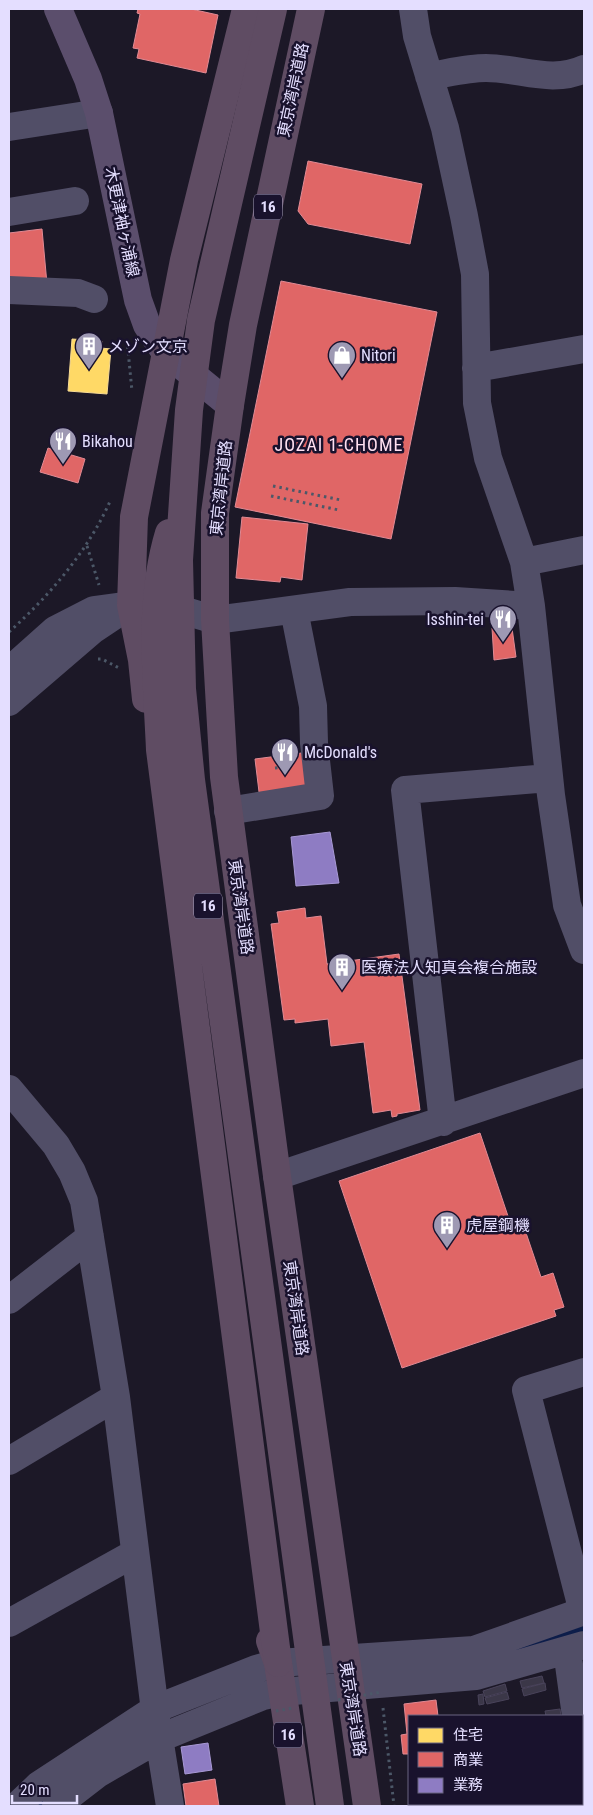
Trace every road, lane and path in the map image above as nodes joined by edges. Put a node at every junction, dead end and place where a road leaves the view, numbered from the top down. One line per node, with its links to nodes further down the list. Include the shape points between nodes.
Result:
1 (58, 9): 8 (main road, 木更津袖ヶ浦線)
2 (246, 9): 16 (highway, 16)
3 (272, 9): 23 (highway, 東京湾岸道路 / 16, bridge, via 201,320 189,410)
4 (311, 9): 19 (highway, 東京湾岸道路 / 16, via 243,325)
5 (413, 9): 7 (street)
6 (584, 69): 7 (street, via 571,75 551,77 523,70 486,68)
7 (429, 76): 17 (street, via 446,128 475,274)
8 (99, 113): 9 (street); 16 (main road, 木更津袖ヶ浦線, via 138,300 147,325)
9 (9, 127)
10 (75, 201): 11 (street)
11 (9, 212)
12 (9, 290): 13 (street, via 78,293)
13 (94, 299)
14 (126, 334): 18 (path)
15 (584, 348): 17 (street)
16 (164, 352): 19 (main road, 木更津袖ヶ浦線); 28 (highway, 16, via 134,517)
17 (476, 368): 27 (street, via 477,403 488,458)
18 (133, 395)
19 (230, 405): 31 (highway, 東京湾岸道路 / 16, via 215,513)
20 (273, 486): 24 (path)
21 (112, 495): 32 (path, via 86,546 45,598)
22 (270, 496): 25 (path)
23 (184, 498): 56 (highway, 16, bridge, via 171,525 161,559 157,622 160,750); 66 (highway, 東京湾岸道路 / 16, bridge, via 179,560 180,611 182,688 191,780)
24 (341, 500)
25 (339, 510)
26 (584, 550): 27 (street)
27 (524, 562): 29 (street)
28 (130, 605): 31 (street, via 172,606); 35 (street, via 94,610 55,630); 36 (street, via 94,629); 56 (highway, 16, via 142,660 266,1626)
29 (531, 606): 30 (street, via 455,601 350,602); 39 (street)
30 (294, 610): 31 (street); 40 (street, via 313,706 320,796)
31 (215, 620): 40 (highway, 東京湾岸道路 / 16)
32 (9, 632)
33 (92, 659): 34 (path, via 102,659)
34 (124, 670)
35 (9, 671)
36 (9, 702)
37 (293, 766): 38 (path)
38 (275, 768)
39 (549, 778): 41 (street, via 567,905); 44 (street, via 405,790)
40 (228, 811): 45 (highway, 東京湾岸道路 / 16)
41 (584, 950)
42 (584, 1073): 44 (street)
43 (12, 1099): 46 (street, via 56,1145 72,1172 84,1201)
44 (443, 1122): 45 (street)
45 (277, 1176): 55 (highway, 東京湾岸道路 / 16)
46 (90, 1236): 47 (street); 49 (street)
47 (9, 1300)
48 (584, 1372): 52 (street, via 526,1390)
49 (116, 1397): 50 (street); 51 (street)
50 (9, 1461)
51 (135, 1553): 53 (street); 61 (street)
52 (584, 1611): 55 (street, via 474,1650)
53 (9, 1623)
54 (576, 1648): 57 (street, via 476,1676); 60 (street)
55 (345, 1660): 56 (street); 57 (highway, 東京湾岸道路 / 16)
56 (278, 1663): 58 (highway, 16); 61 (street, via 256,1669)
57 (349, 1686): 58 (street); 67 (highway, 東京湾岸道路 / 16)
58 (281, 1692): 61 (street); 65 (highway, 16)
59 (384, 1704): 68 (path, via 382,1711)
60 (576, 1715)
61 (157, 1725): 62 (street, via 39,1785); 63 (street); 64 (street)
62 (17, 1806)
63 (56, 1806)
64 (170, 1806)
65 (300, 1806)
66 (330, 1806)
67 (367, 1806)
68 (394, 1806)

